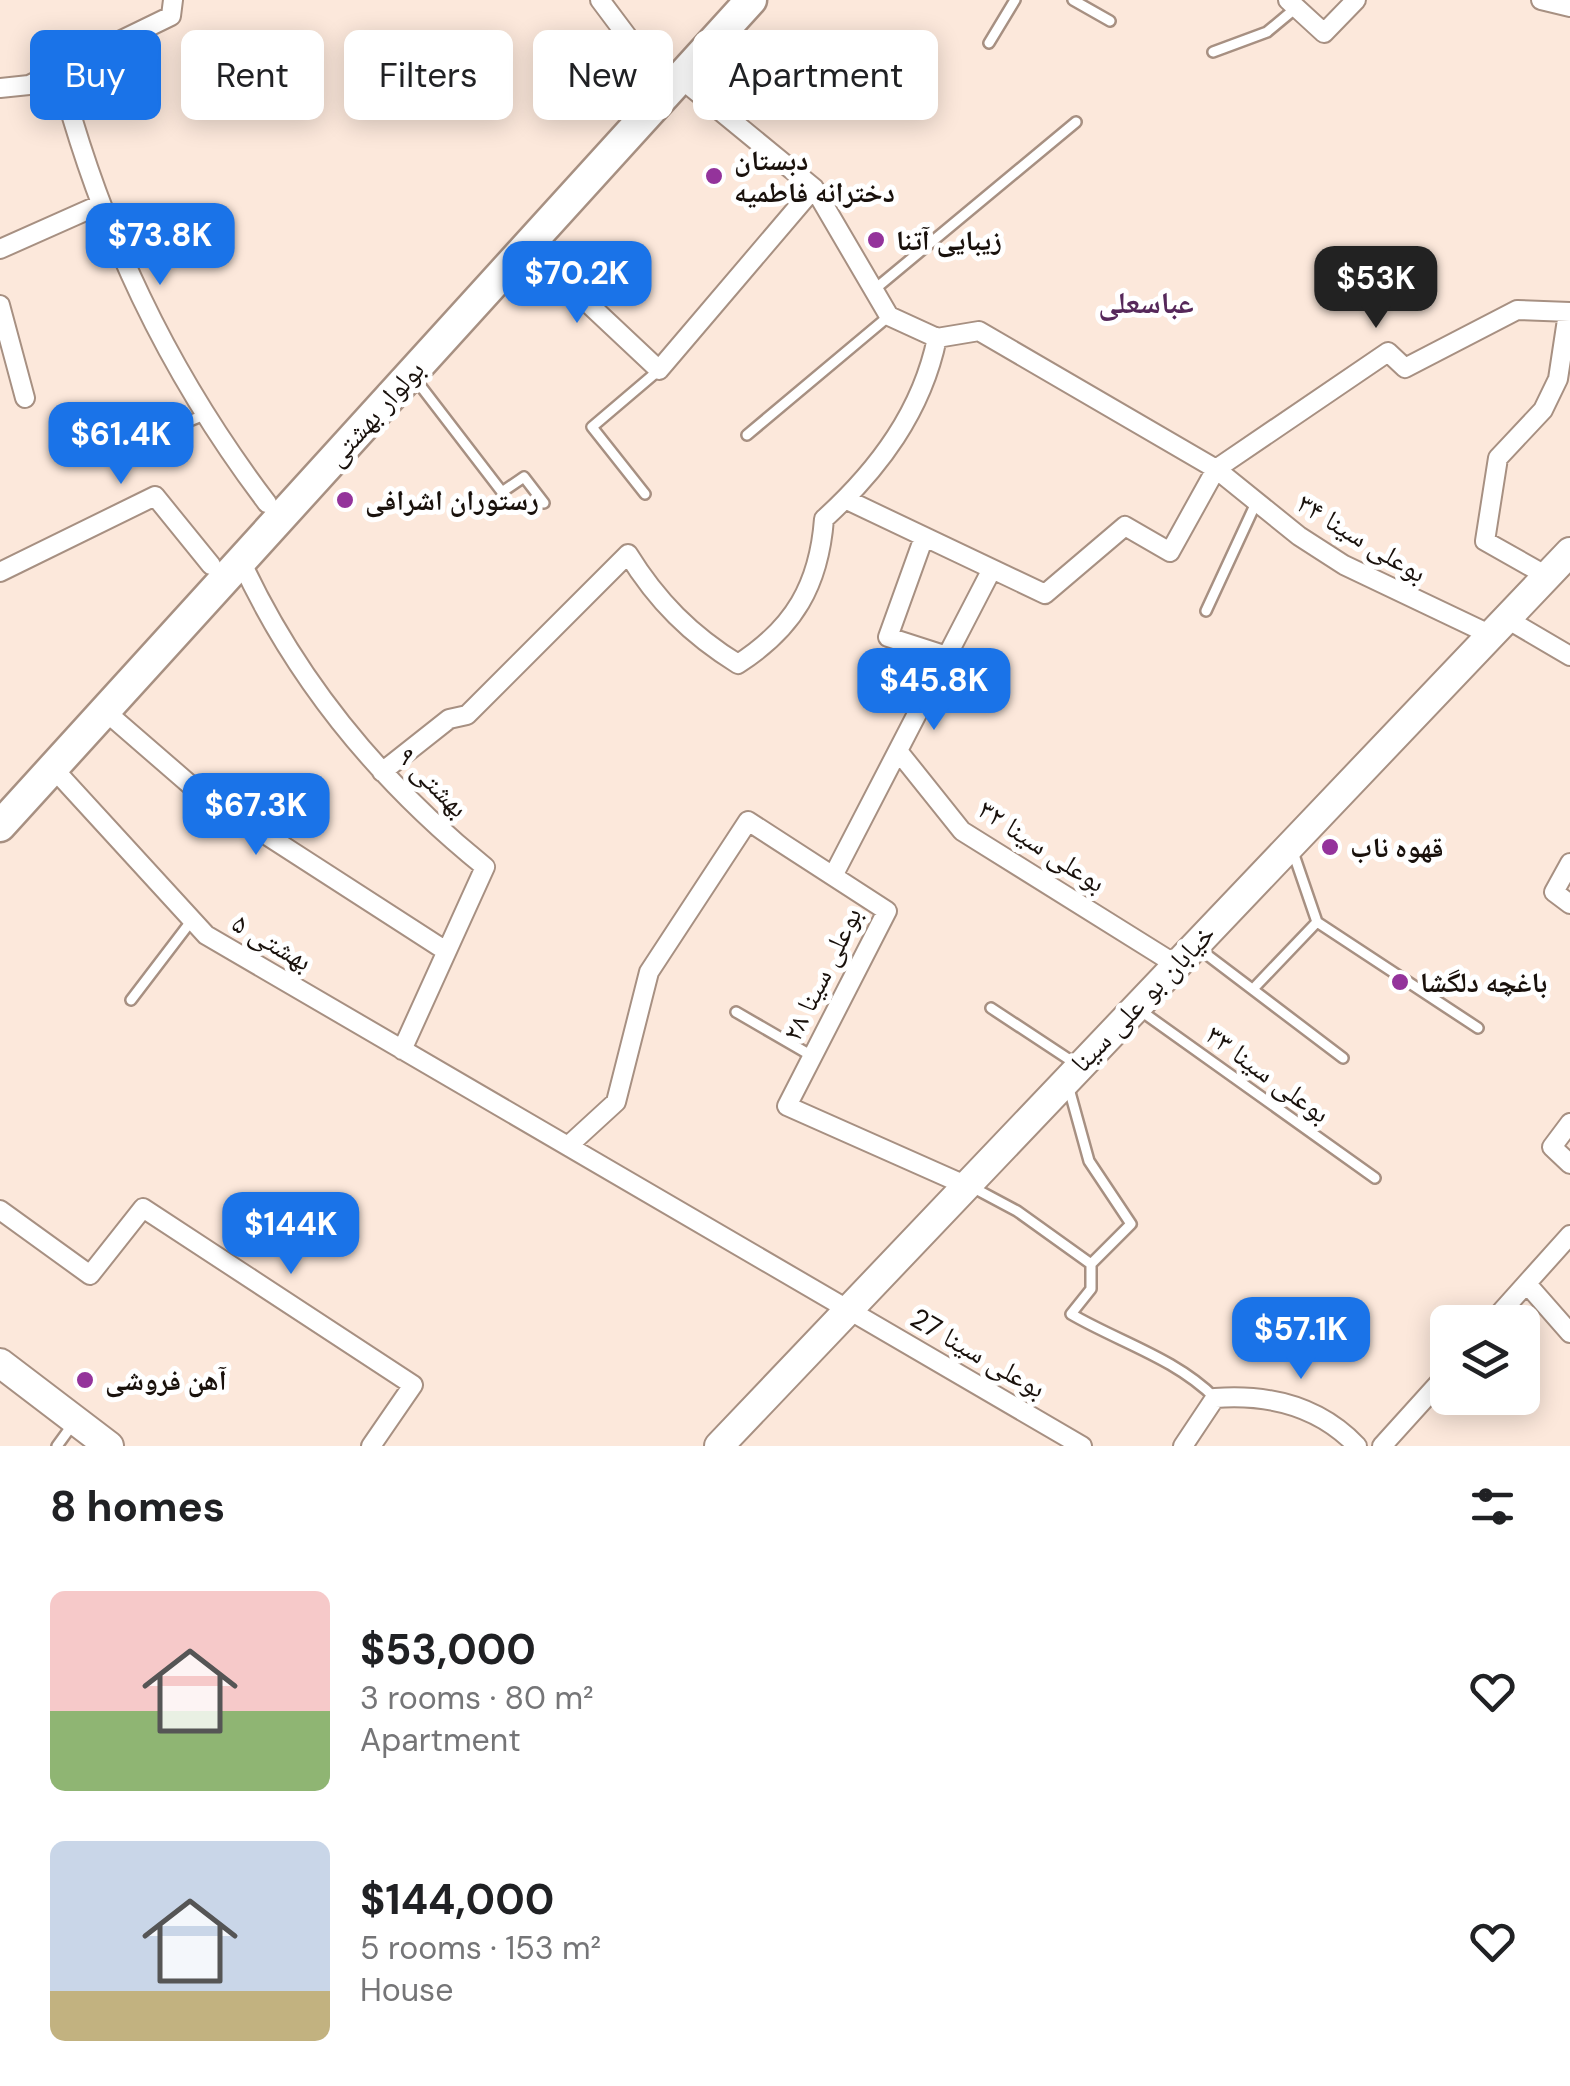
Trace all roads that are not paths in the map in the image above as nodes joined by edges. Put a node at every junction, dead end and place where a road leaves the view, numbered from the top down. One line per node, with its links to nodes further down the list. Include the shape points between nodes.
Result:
1 (173, 0): 12 (street, via 171,16)
2 (600, 0): 13 (street)
3 (724, 0): 16 (main road, بولوار بهشتی)
4 (751, 0): 17 (main road, بولوار بهشتی)
5 (1015, 0): 14 (lane)
6 (1073, 0): 11 (lane)
7 (1356, 0): 9 (street, via 1324,33)
8 (1541, 0): 10 (street)
9 (1292, 4): 15 (lane, via 1250,42)
10 (1570, 7)
11 (1110, 21)
12 (142, 30)
13 (622, 30)
14 (989, 43)
15 (1213, 52)
16 (673, 70)
17 (673, 71)
18 (673, 75): 25 (street)
19 (30, 85): 20 (street)
20 (0, 88)
21 (74, 120): 26 (street)
22 (627, 120): 43 (main road, بولوار بهشتی)
23 (632, 120): 27 (main road, بولوار بهشتی)
24 (1076, 122): 29 (lane)
25 (814, 188): 29 (street); 34 (street)
26 (99, 206): 28 (street); 37 (street, via 132,286)
27 (526, 246): 34 (street); 35 (main road, بولوار بهشتی)
28 (0, 250)
29 (872, 290): 32 (street)
30 (0, 308): 36 (street)
31 (1569, 313): 40 (street, via 1517,310 1405,368 1388,352); 51 (street, via 1558,379 1544,410 1498,458 1485,541)
32 (889, 316): 33 (street); 38 (lane)
33 (937, 338): 40 (street, بوعلی سینا ۳۴, via 979,331); 42 (street, via 930,376 913,410)
34 (659, 370): 41 (lane, via 592,428)
35 (412, 374): 44 (lane, via 502,492 524,477); 48 (main road, بولوار بهشتی)
36 (25, 398)
37 (204, 415): 39 (lane); 43 (street)
38 (747, 435)
39 (116, 451)
40 (1216, 469): 45 (street, بوعلی سینا ۳۴); 49 (street, via 1170,552 1125,526 1045,594)
41 (645, 494)
42 (845, 500): 46 (street); 59 (street, via 824,519 822,554 792,619 738,664 686,628 628,554 467,715 449,718)
43 (268, 503): 48 (main road, بولوار بهشتی)
44 (544, 503)
45 (1256, 503): 52 (lane); 53 (street, بوعلی سینا ۳۴, via 1360,574)
46 (924, 537): 49 (street); 54 (street, via 888,637)
47 (1570, 552): 51 (main road, خیابان بو علی سینا)
48 (226, 563): 50 (street, بهشتی ۹, via 155,496); 56 (main road, بولوار بهشتی); 59 (street, بهشتی ۹); 60 (main road, بولوار بهشتی)
49 (992, 569): 54 (street)
50 (0, 572)
51 (1548, 576): 53 (main road, خیابان بو علی سینا)
52 (1206, 611)
53 (1499, 627): 55 (street, بوعلی سینا ۳۴); 62 (main road, خیابان بو علی سینا)
54 (947, 656): 57 (street)
55 (1570, 656)
56 (105, 711): 58 (main road, بولوار بهشتی); 68 (street, via 195,789)
57 (898, 751): 64 (street); 69 (street, بوعلی سینا ۳۲, via 962,831)
58 (53, 768): 61 (main road, بولوار بهشتی); 66 (street, بهشتی ۵)
59 (382, 772): 68 (street, بهشتی ۹, via 485,866)
60 (0, 797)
61 (0, 826)
62 (1290, 845): 67 (lane); 69 (main road, خیابان بو علی سینا)
63 (1570, 863): 65 (street, via 1554,892)
64 (833, 876): 77 (street, بوعلی سینا ۲۸, via 887,911); 81 (street, بوعلی سینا ۲۸, via 748,821 649,972 616,1102)
65 (1570, 904)
66 (192, 920): 71 (lane); 76 (street, بهشتی ۵, via 206,935)
67 (1317, 922): 70 (lane); 75 (lane)
68 (446, 952): 76 (street, بهشتی ۹)
69 (1185, 955): 70 (lane); 72 (main road, خیابان بو علی سینا)
70 (1253, 989): 78 (lane)
71 (131, 1000)
72 (1135, 1007): 79 (main road, خیابان بو علی سینا); 83 (lane, بوعلی سینا ۳۳)
73 (991, 1008): 79 (lane)
74 (736, 1012): 77 (lane)
75 (1478, 1028)
76 (402, 1050): 81 (street, بهشتی ۵)
77 (812, 1056): 84 (street, بوعلی سینا ۲۸, via 786,1106)
78 (1343, 1058)
79 (1073, 1072): 84 (main road, خیابان بو علی سینا); 87 (lane, via 1088,1161 1131,1224)
80 (1570, 1124): 82 (street, via 1552,1147)
81 (568, 1146): 90 (street, بوعلی سینا 27)
82 (1570, 1164)
83 (1375, 1178)
84 (964, 1185): 87 (lane, via 988,1193); 90 (main road, خیابان بو علی سینا)
85 (0, 1210): 98 (street, via 90,1275 143,1208 413,1384)
86 (1570, 1235): 88 (street)
87 (1090, 1264): 94 (lane, via 1091,1289 1071,1314 1198,1381)
88 (1526, 1284): 89 (street); 91 (street)
89 (1507, 1305)
90 (846, 1308): 99 (main road, خیابان بو علی سینا); 100 (street, بوعلی سینا 27)
91 (1570, 1333)
92 (0, 1364): 95 (main road)
93 (1430, 1393): 103 (street)
94 (1215, 1398): 101 (street); 102 (street, via 1290,1404)
95 (76, 1420): 96 (lane); 97 (main road)
96 (57, 1446)
97 (109, 1446)
98 (371, 1446)
99 (718, 1446)
100 (1082, 1446)
101 (1182, 1446)
102 (1358, 1446)
103 (1382, 1446)

